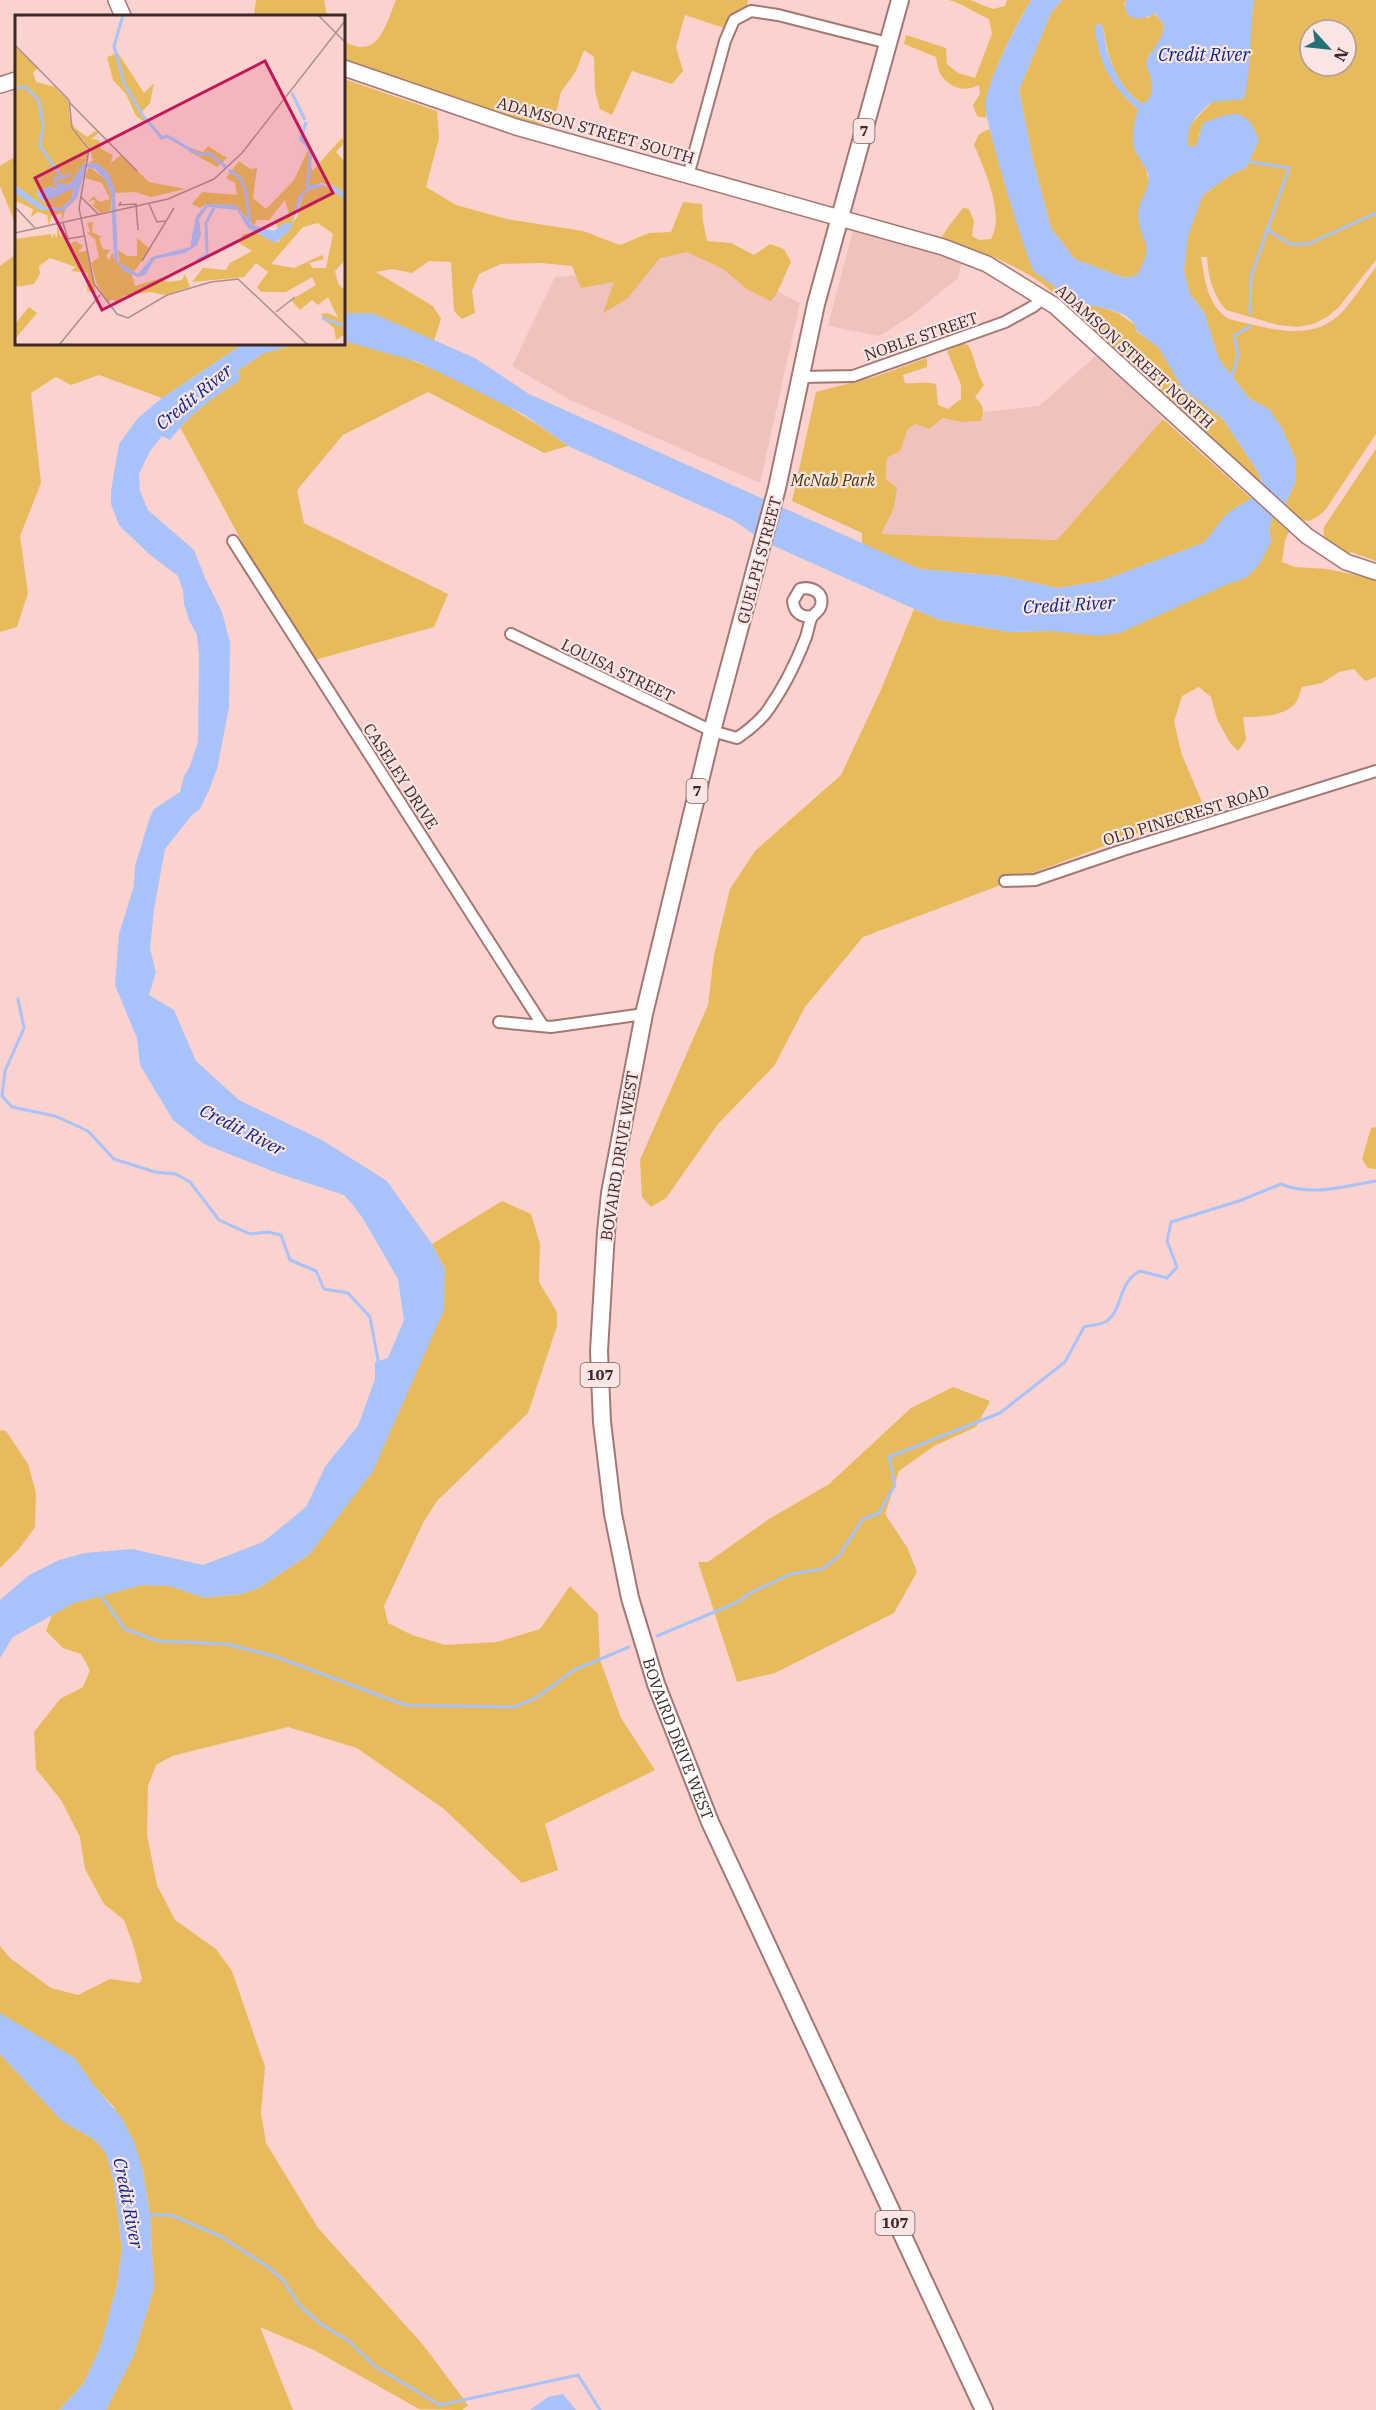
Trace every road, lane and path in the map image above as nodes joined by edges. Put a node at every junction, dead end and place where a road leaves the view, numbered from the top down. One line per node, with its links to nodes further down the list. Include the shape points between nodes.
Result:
1 (116, 0): 3 (main road)
2 (900, 0): 4 (main road, GUELPH STREET / 7)
3 (123, 15)
4 (888, 43): 8 (street, via 778,15 751,11 734,20); 9 (main road, GUELPH STREET / 7)
5 (345, 68): 8 (main road, ADAMSON STREET SOUTH, via 516,127)
6 (15, 80): 7 (main road)
7 (0, 85)
8 (688, 176): 9 (main road, ADAMSON STREET SOUTH)
9 (840, 218): 10 (main road, ADAMSON STREET NORTH, via 959,252 987,264); 11 (main road, GUELPH STREET / 7)
10 (1042, 298): 11 (street, NOBLE STREET, via 1005,322 853,376); 13 (main road, ADAMSON STREET NORTH, via 1150,390 1288,520 1330,553)
11 (801, 377): 16 (main road, GUELPH STREET / 7, via 761,553)
12 (233, 541): 21 (street, CASELEY DRIVE)
13 (1376, 572)
14 (812, 616): 16 (street, LOUISA STREET, via 789,674 753,728 737,738)
15 (511, 634): 16 (street, LOUISA STREET)
16 (712, 731): 19 (main road, GUELPH STREET / 7)
17 (1376, 771): 18 (street, OLD PINECREST ROAD, via 1035,880)
18 (1005, 881)
19 (644, 1014): 21 (street); 22 (main road, BOVAIRD DRIVE WEST / 7)
20 (499, 1022): 21 (street)
21 (543, 1026)
22 (617, 1149): 23 (main road, BOVAIRD DRIVE WEST / 107, via 606,1233 599,1351 608,1486 630,1598 656,1684 710,1822)
23 (984, 2410)

